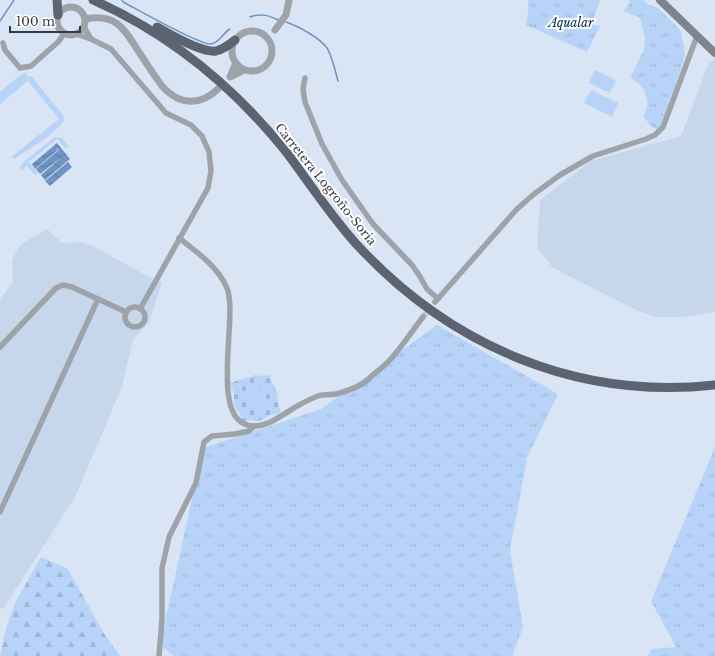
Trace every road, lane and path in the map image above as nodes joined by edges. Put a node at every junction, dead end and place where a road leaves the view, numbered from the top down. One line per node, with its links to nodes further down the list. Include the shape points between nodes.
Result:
1 (57, 0): 6 (highway)
2 (93, 0): 29 (highway, Carretera Logroño-Soria, via 157,34 218,80 270,132 358,246 395,283 452,325 509,355 580,378 653,387)
3 (102, 0): 15 (highway, via 204,49 216,51)
4 (289, 0): 9 (street, via 286,15)
5 (660, 0): 13 (main road)
6 (58, 15): 7 (street, via 65,8 73,7 80,10); 10 (street, via 58,26)
7 (85, 19): 8 (street); 22 (street, via 106,18 123,28 162,86 178,99 196,101 206,98)
8 (84, 27): 11 (street); 14 (street)
9 (275, 30): 12 (street); 17 (street)
10 (65, 33): 11 (street); 16 (street, via 32,66 20,68 5,50)
11 (76, 34): 14 (street)
12 (265, 35): 15 (street, via 249,31); 17 (street)
13 (697, 36): 18 (main road); 21 (street, via 663,127 646,139 593,156 534,194 517,209 436,301 412,265 373,224 342,180 322,144 305,102)
14 (91, 39): 23 (street, via 111,49 166,113 191,126 202,136 209,152 211,171 208,188)
15 (235, 40): 19 (street, via 232,53)
16 (3, 43)
17 (271, 43): 20 (street, via 272,54 267,64 258,70)
18 (715, 53)
19 (236, 63): 20 (street); 20 (street, via 228,79)
20 (244, 70)
21 (305, 78)
22 (219, 88)
23 (179, 238): 25 (street); 30 (street, via 221,276 228,289 231,322 227,383 229,401 234,415 242,424)
24 (98, 299): 26 (street); 28 (street, via 72,286 60,286); 31 (street)
25 (140, 309): 26 (street, via 131,308); 26 (street, via 144,317 139,326 129,325 125,319)
26 (126, 312)
27 (423, 317): 30 (street, via 388,363 362,384 338,393 318,396 298,405 285,415)
28 (0, 347)
29 (715, 385)
30 (254, 426): 32 (street, via 249,431 212,436 204,442 196,483 169,537 162,568)
31 (0, 512)
32 (159, 656)

